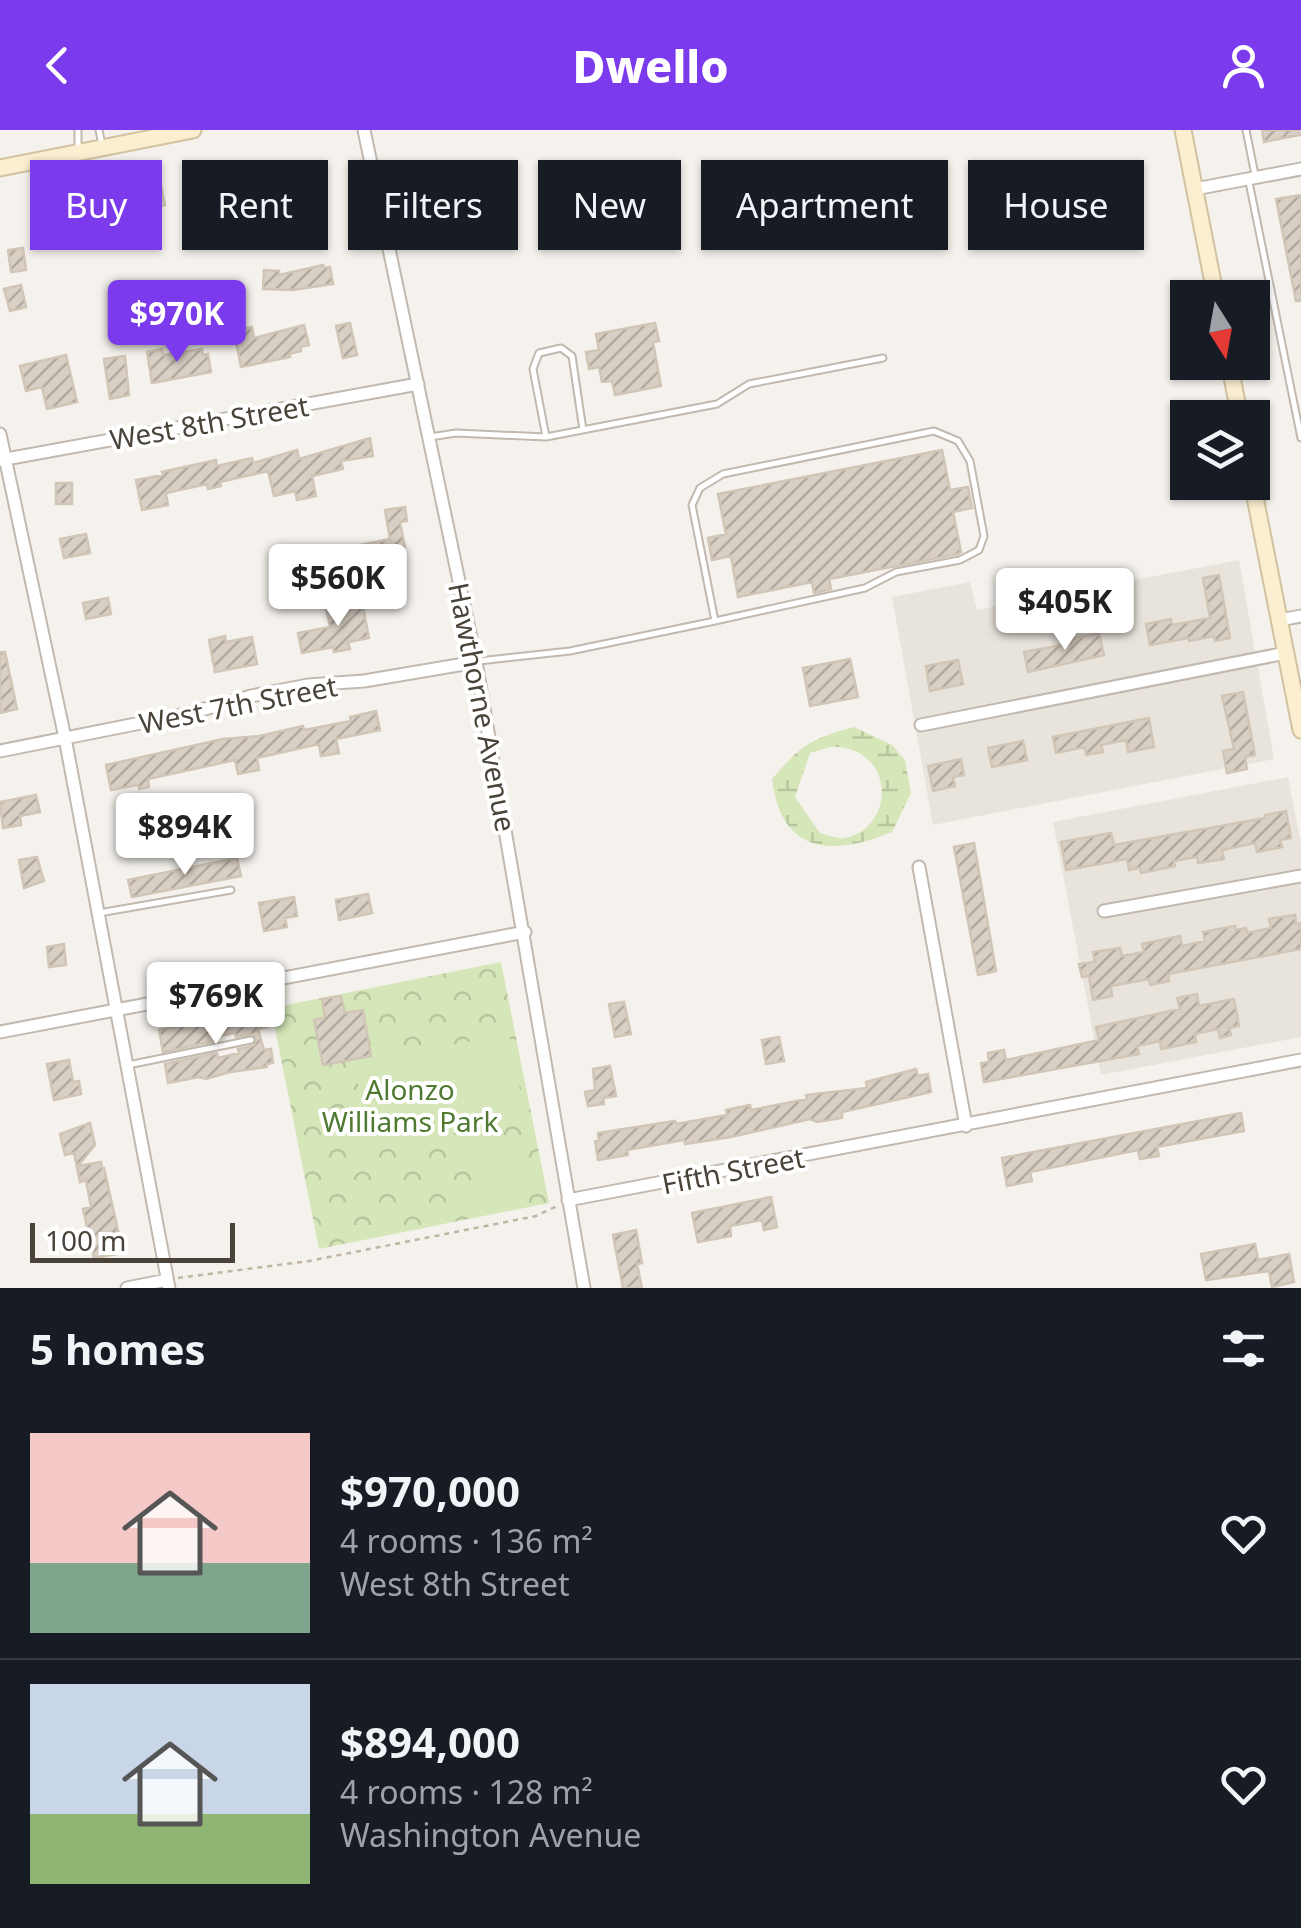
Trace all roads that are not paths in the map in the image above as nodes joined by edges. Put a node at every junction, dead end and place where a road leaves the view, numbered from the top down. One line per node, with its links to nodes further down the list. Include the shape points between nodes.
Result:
1 (78, 130): 8 (lane)
2 (99, 130): 7 (lane)
3 (364, 130): 15 (street, Hawthorne Avenue)
4 (1183, 130): 12 (street)
5 (1246, 130): 11 (lane)
6 (186, 131): 7 (street)
7 (103, 148): 8 (street)
8 (78, 153): 9 (street)
9 (0, 168)
10 (1301, 169): 11 (street)
11 (1252, 178): 12 (street); 20 (lane)
12 (1195, 189): 13 (street)
13 (1213, 280)
14 (883, 358): 16 (lane, via 749,384 717,404)
15 (418, 384): 19 (street, Hawthorne Avenue); 21 (street, West 8th Street)
16 (583, 430): 18 (lane); 18 (lane, via 572,356 560,348 540,354 534,368)
17 (0, 434): 21 (street)
18 (546, 437): 19 (lane)
19 (430, 438): 27 (street, Hawthorne Avenue)
20 (1301, 438)
21 (2, 460): 30 (street)
22 (1256, 500): 24 (street)
23 (1301, 616): 24 (street)
24 (1280, 620): 26 (street)
25 (715, 621): 25 (lane, via 865,588 896,572 979,550 984,536 970,461 958,440 934,431 723,474 700,488 692,505); 27 (lane)
26 (1286, 652): 28 (street); 29 (street)
27 (476, 662): 30 (street, West 7th Street, via 364,682 308,684); 37 (street, Hawthorne Avenue)
28 (921, 725)
29 (1301, 730)
30 (65, 738): 31 (street, West 7th Street); 36 (street)
31 (0, 751)
32 (919, 866): 43 (street)
33 (1301, 876): 35 (street)
34 (232, 890): 36 (lane)
35 (1104, 911)
36 (99, 914): 38 (street)
37 (525, 932): 38 (street); 44 (street, Hawthorne Avenue)
38 (118, 1010): 39 (street); 42 (street)
39 (0, 1032)
40 (251, 1040): 42 (lane)
41 (1301, 1060): 43 (street, Fifth Street)
42 (128, 1065): 45 (street)
43 (966, 1126): 44 (street, Fifth Street)
44 (568, 1200): 47 (street, Hawthorne Avenue)
45 (168, 1284): 46 (street)
46 (127, 1288)
47 (584, 1288)

